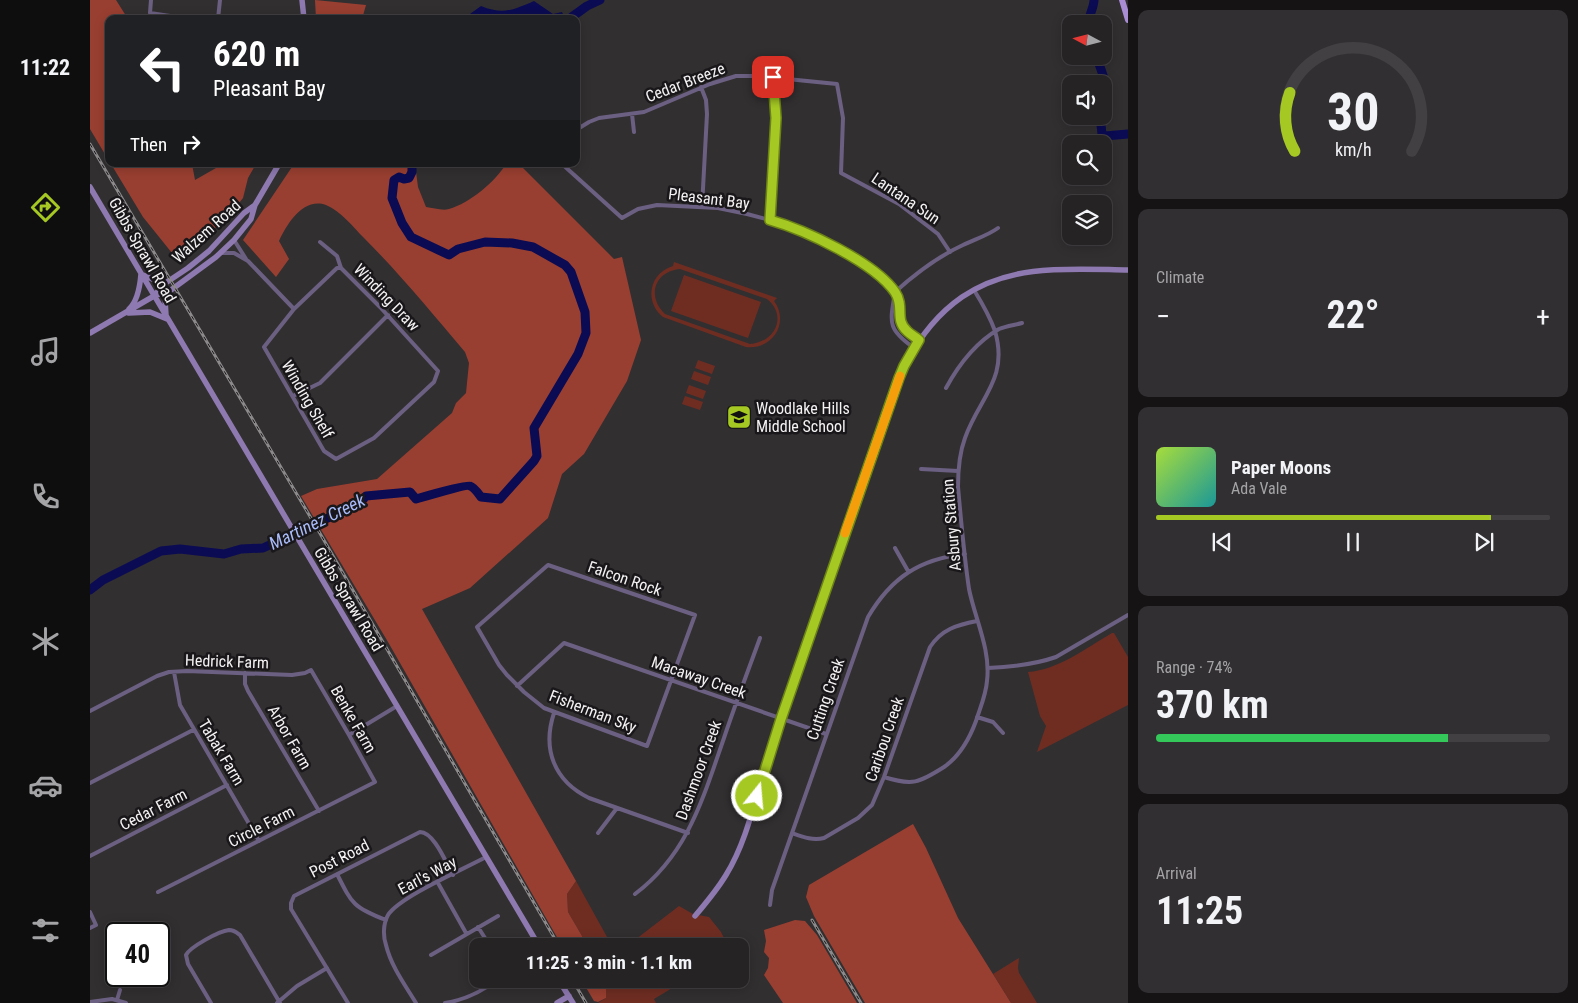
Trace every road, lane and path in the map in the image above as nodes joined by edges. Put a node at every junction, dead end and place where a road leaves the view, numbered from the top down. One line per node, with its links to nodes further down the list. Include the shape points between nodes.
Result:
1 (151, 0): 5 (street, via 150,13)
2 (220, 0): 6 (street)
3 (302, 0): 7 (main road)
4 (1122, 0): 8 (main road)
5 (163, 15)
6 (218, 15)
7 (304, 15)
8 (1128, 20)
9 (773, 77): 10 (street, Cedar Breeze, via 736,76); 16 (street, Cedar Breeze, via 837,84 843,118); 20 (street, via 776,118)
10 (701, 87): 11 (street, Cedar Breeze, via 650,110); 19 (street, via 707,114)
11 (632, 114): 12 (street, Cedar Breeze, via 599,118); 13 (street)
12 (580, 128)
13 (634, 132)
14 (276, 167): 18 (main road, Walzem Road)
15 (565, 167): 19 (street, Pleasant Bay, via 622,218 657,204)
16 (841, 173): 24 (street, Lantana Sun, via 906,210 938,234)
17 (90, 187): 29 (main road, Gibbs Sprawl Road)
18 (255, 205): 22 (main road, Walzem Road, via 251,219); 30 (main road, Walzem Road, via 200,259)
19 (702, 208): 20 (street, Pleasant Bay)
20 (770, 220): 33 (street, Pleasant Bay, via 805,232 836,248 864,265)
21 (998, 228): 24 (street)
22 (234, 240): 25 (main road, Walzem Road); 26 (street)
23 (320, 242): 27 (street, Winding Draw, via 337,256)
24 (950, 252): 33 (street)
25 (221, 253): 26 (street, via 234,253); 32 (main road, Walzem Road)
26 (248, 261): 35 (street)
27 (341, 268): 35 (street); 37 (street, Winding Draw)
28 (1128, 270): 31 (main road, via 1032,270)
29 (141, 274): 30 (main road); 34 (main road, Gibbs Sprawl Road); 36 (main road, via 137,295)
30 (164, 284): 34 (main road, Walzem Road)
31 (974, 290): 42 (street, Asbury Station); 44 (main road, via 941,314)
32 (168, 292): 34 (main road, Walzem Road); 38 (main road)
33 (895, 292): 39 (street, via 901,303); 40 (street)
34 (154, 296): 36 (main road, Walzem Road); 38 (main road, Gibbs Sprawl Road)
35 (294, 309): 47 (street, Winding Shelf, via 264,346)
36 (124, 313): 38 (main road, via 150,312); 43 (main road, Walzem Road)
37 (388, 315): 47 (street, via 320,383); 48 (street, Winding Draw, via 438,371 434,382 374,438)
38 (167, 319): 65 (main road, Gibbs Sprawl Road)
39 (900, 319): 40 (street); 44 (street, via 907,331)
40 (891, 320): 45 (street, via 895,334)
41 (1022, 323): 42 (street)
42 (995, 332): 46 (street, via 965,357); 50 (street, Asbury Station, via 997,370 992,387 965,438)
43 (90, 333)
44 (919, 340): 45 (main road)
45 (914, 348): 69 (main road, via 899,378)
46 (946, 388)
47 (292, 396): 48 (street, Winding Shelf, via 324,451)
48 (336, 459)
49 (921, 469): 50 (street)
50 (958, 471): 52 (street, Asbury Station)
51 (895, 548): 53 (street)
52 (965, 554): 53 (street, Cutting Creek, via 937,559); 55 (street, Asbury Station)
53 (908, 571): 73 (street, Cutting Creek, via 884,593 868,617)
54 (1128, 615): 58 (street, via 1056,657 1017,667)
55 (977, 620): 58 (street, Asbury Station); 74 (street, Caribou Creek, via 949,628 930,647)
56 (477, 627): 62 (street, Falcon Rock, via 548,565 695,615); 63 (street, Fisherman Sky, via 499,665)
57 (760, 638): 64 (street, Dashmoor Creek)
58 (988, 668): 68 (street, Asbury Station)
59 (310, 670): 61 (street, Hedrick Farm, via 292,675); 72 (street, Benke Farm)
60 (174, 672): 61 (street, Hedrick Farm); 66 (street, Hedrick Farm, via 158,676); 70 (street, Tabak Farm, via 178,701)
61 (245, 674): 79 (street, Arbor Farm, via 248,690)
62 (671, 680): 63 (street, Macaway Creek, via 564,643); 64 (street, Macaway Creek); 67 (street, Fisherman Sky, via 648,746)
63 (517, 686): 67 (street, Fisherman Sky)
64 (736, 703): 69 (street, Macaway Creek); 81 (street, Dashmoor Creek)
65 (397, 706): 72 (street); 85 (main road, Gibbs Sprawl Road)
66 (90, 711)
67 (554, 712): 78 (street, via 548,740 556,767 577,792)
68 (977, 717): 71 (street, via 993,722); 74 (street, Asbury Station, via 967,743 949,763 932,774 910,783)
69 (781, 719): 73 (street, Macaway Creek); 94 (main road, via 736,855 714,893)
70 (194, 730): 76 (street); 77 (street, Tabak Farm)
71 (1003, 733)
72 (350, 734): 75 (street, Benke Farm)
73 (826, 734): 82 (street, Cutting Creek)
74 (884, 777): 82 (street, Caribou Creek, via 872,805 858,818 824,838 811,839)
75 (375, 782): 79 (street, Circle Farm)
76 (90, 783)
77 (227, 785): 83 (street, Tabak Farm); 84 (street, Cedar Farm)
78 (617, 808): 80 (street); 81 (street)
79 (318, 811): 83 (street, Circle Farm)
80 (598, 833)
81 (688, 833): 90 (street, Dashmoor Creek, via 672,859)
82 (792, 833): 91 (street, Cutting Creek)
83 (259, 842): 89 (street, Circle Farm)
84 (90, 856)
85 (486, 857): 87 (street, Earl's Way); 100 (main road, Gibbs Sprawl Road)
86 (337, 874): 87 (street, Post Road, via 423,832 432,839); 95 (street, via 357,907); 102 (street, Post Road, via 298,894 290,905)
87 (453, 875): 88 (street, Earl's Way)
88 (438, 883): 95 (street, Earl's Way, via 401,902); 98 (street)
89 (158, 892)
90 (635, 894)
91 (770, 905)
92 (90, 912): 97 (street, via 96,925)
93 (498, 916): 96 (street)
94 (695, 916)
95 (386, 920): 113 (street, via 386,946 393,965)
96 (478, 927): 98 (street); 99 (street)
97 (90, 928)
98 (466, 933): 101 (street)
99 (485, 938)
100 (534, 938)
101 (431, 955)
102 (327, 968): 109 (street, via 297,986); 112 (street)
103 (484, 988): 114 (street)
104 (564, 988): 106 (main road)
105 (120, 990): 107 (street)
106 (569, 996): 115 (main road); 116 (main road)
107 (117, 1000): 108 (street); 110 (street)
108 (90, 1002)
109 (279, 1002): 111 (street, via 234,930 223,932 186,955)
110 (126, 1003)
111 (211, 1003)
112 (348, 1003)
113 (416, 1003)
114 (445, 1003)
115 (556, 1003)
116 (573, 1003)

